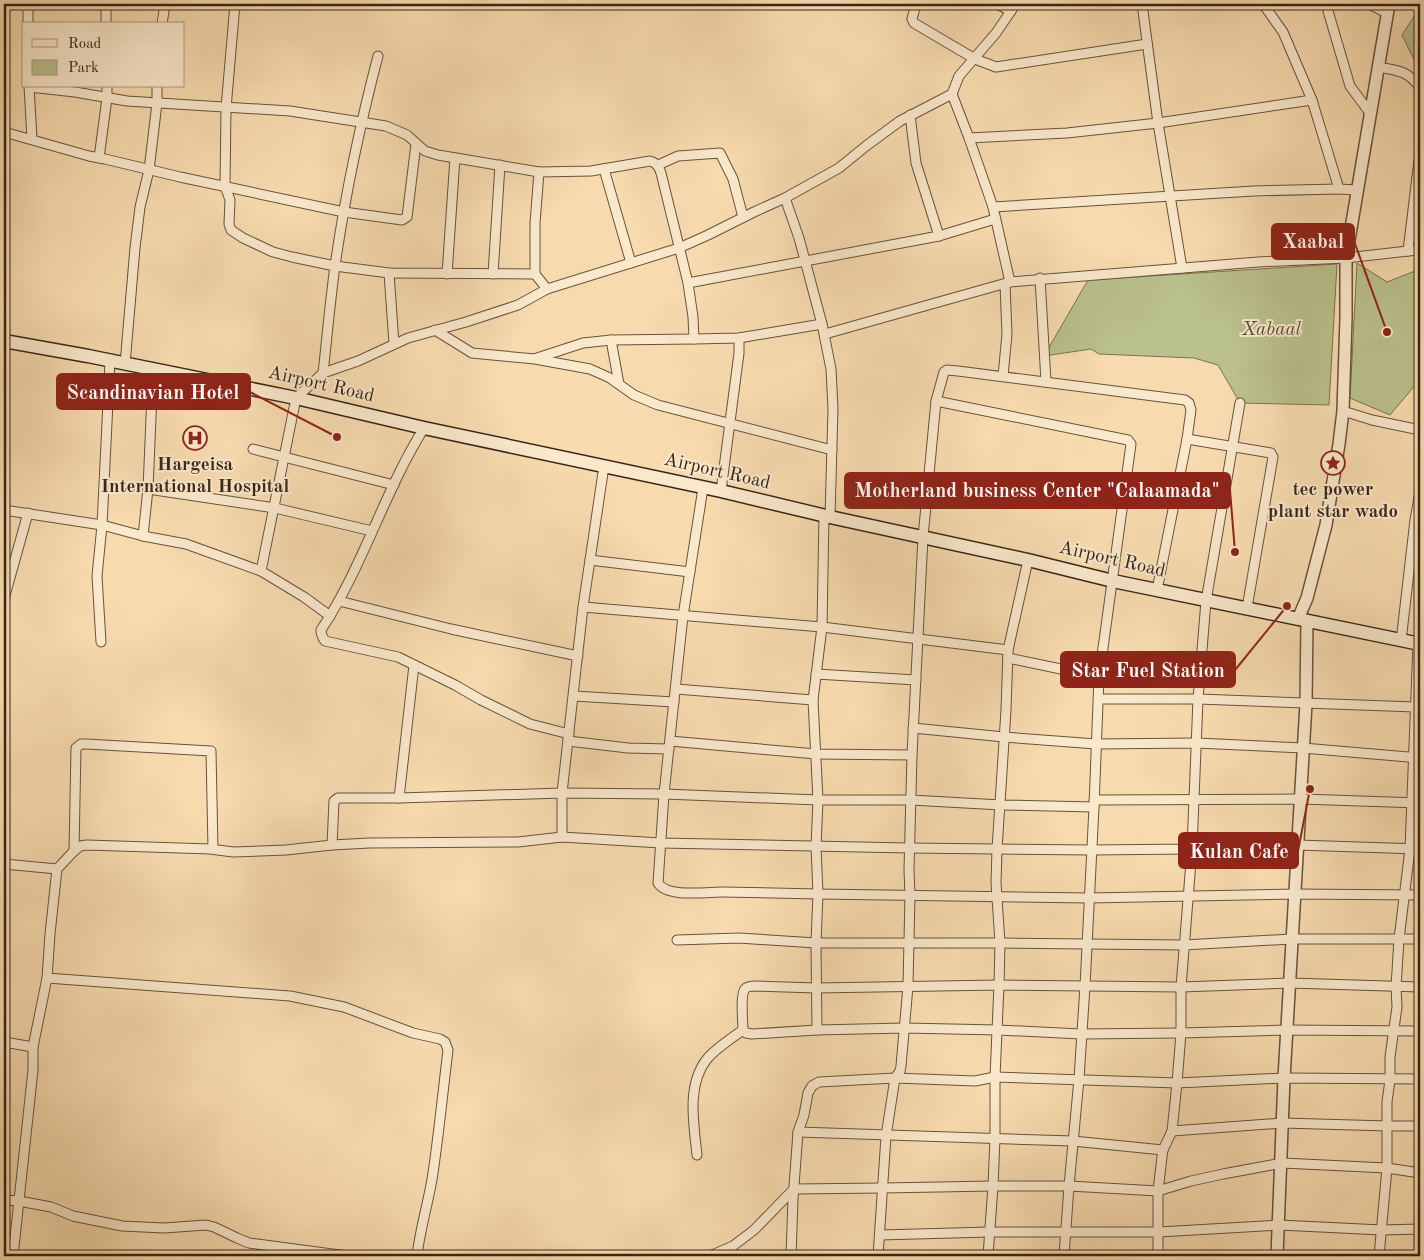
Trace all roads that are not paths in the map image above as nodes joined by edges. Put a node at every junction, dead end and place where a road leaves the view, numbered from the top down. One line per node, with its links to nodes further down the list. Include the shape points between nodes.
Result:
1 (28, 4): 13 (street)
2 (106, 4): 14 (street)
3 (165, 4): 15 (street)
4 (235, 4): 29 (street)
5 (916, 4): 18 (street, via 914,23)
6 (997, 4): 11 (street)
7 (1142, 4): 16 (street)
8 (1264, 4): 27 (street, via 1283,32)
9 (1328, 4): 30 (street, via 1347,79)
10 (1369, 4): 12 (street)
11 (1013, 8): 18 (street)
12 (1388, 8): 19 (street)
13 (28, 22)
14 (106, 22)
15 (162, 22)
16 (1147, 44): 18 (street, via 1002,67); 33 (street)
17 (378, 56): 32 (street)
18 (975, 59): 25 (street, via 959,76)
19 (1378, 67): 24 (street, via 1403,72); 30 (street)
20 (29, 88): 36 (street)
21 (38, 88): 26 (street)
22 (107, 88): 26 (street)
23 (157, 88): 28 (street)
24 (1420, 88)
25 (952, 94): 31 (street); 35 (street)
26 (107, 98): 28 (street); 39 (street)
27 (1312, 100): 33 (street); 47 (street)
28 (157, 103): 29 (street); 44 (street)
29 (226, 108): 32 (street, via 290,111); 46 (street)
30 (1370, 112): 48 (street)
31 (910, 115): 50 (street, via 839,168); 55 (street, via 916,163)
32 (361, 122): 37 (street, via 398,130); 52 (street)
33 (1158, 122): 35 (street, via 1068,133); 49 (street)
34 (4, 132): 36 (street)
35 (969, 138): 51 (street)
36 (32, 139): 39 (street)
37 (416, 144): 40 (street, via 425,151); 52 (street, via 405,219)
38 (1420, 152): 58 (street)
39 (99, 158): 44 (street)
40 (455, 158): 41 (street); 65 (street)
41 (500, 165): 45 (street); 66 (street)
42 (658, 166): 43 (street, via 650,161); 53 (street, via 678,156 720,153 733,178); 56 (street)
43 (604, 169): 45 (street); 61 (street)
44 (150, 170): 46 (street); 82 (street, via 140,207)
45 (539, 172): 67 (street)
46 (225, 186): 52 (street); 62 (street, via 230,200 231,230 273,252)
47 (1339, 189): 48 (street); 49 (street)
48 (1357, 190): 59 (street)
49 (1170, 196): 51 (street); 63 (street)
50 (785, 198): 53 (street); 60 (street)
51 (993, 207): 54 (street)
52 (344, 212): 62 (street)
53 (743, 217): 56 (street)
54 (995, 219): 55 (street); 70 (street)
55 (939, 236): 60 (street)
56 (679, 248): 61 (street); 69 (street)
57 (1420, 250): 58 (street)
58 (1408, 251): 59 (street)
59 (1346, 258): 63 (street); 91 (street)
60 (805, 260): 69 (street); 72 (street)
61 (631, 264): 71 (street)
62 (335, 266): 64 (street); 84 (street)
63 (1182, 268): 68 (street)
64 (389, 273): 65 (street); 79 (street)
65 (448, 274): 66 (street)
66 (493, 274): 67 (street)
67 (535, 274): 71 (street)
68 (1040, 278): 70 (street); 86 (street)
69 (688, 283): 76 (street)
70 (1008, 283): 74 (street); 85 (street)
71 (546, 289): 73 (street, via 518,305)
72 (822, 324): 74 (street); 75 (street)
73 (435, 330): 79 (street); 80 (street, via 472,353)
74 (825, 334): 98 (street, via 831,369)
75 (739, 338): 76 (street); 92 (street)
76 (694, 339): 77 (street)
77 (611, 340): 80 (street, via 583,343); 87 (street)
78 (4, 341): 81 (main road, Airport Road)
79 (394, 344): 84 (street)
80 (535, 359): 87 (street, via 590,369)
81 (110, 361): 82 (main road, Airport Road); 113 (street)
82 (125, 364): 83 (main road, Airport Road)
83 (153, 370): 88 (main road, Airport Road); 104 (street)
84 (323, 373): 88 (street)
85 (1003, 376): 86 (street); 89 (street, via 947,370 942,375)
86 (1046, 382): 95 (street, via 1184,400 1191,410)
87 (619, 384): 92 (street, via 634,395 658,405)
88 (296, 398): 93 (main road, Airport Road); 99 (street)
89 (936, 401): 101 (street); 107 (street, via 1128,440 1131,444)
90 (1240, 403): 96 (street)
91 (1343, 411): 94 (street); 130 (street, via 1326,526)
92 (729, 424): 98 (street); 105 (street)
93 (424, 428): 100 (main road, Airport Road); 102 (street)
94 (1420, 430)
95 (1187, 439): 96 (street); 122 (street)
96 (1233, 447): 125 (street); 127 (street, via 1271,453 1273,457)
97 (254, 449): 99 (street)
98 (832, 450): 111 (street)
99 (283, 457): 102 (street); 108 (street)
100 (604, 466): 103 (main road, Airport Road); 117 (street)
101 (928, 480): 107 (street, via 1037,496); 116 (street)
102 (394, 485): 114 (street)
103 (703, 488): 105 (main road, Airport Road); 120 (street)
104 (148, 489): 108 (street); 115 (street)
105 (721, 491): 111 (main road, Airport Road)
106 (1420, 492): 112 (street)
107 (1123, 501): 121 (street)
108 (275, 508): 114 (street); 119 (street)
109 (4, 510): 110 (street)
110 (28, 513): 113 (street); 123 (street)
111 (827, 516): 116 (main road, Airport Road); 131 (street)
112 (1418, 520): 133 (street)
113 (102, 525): 115 (street); 134 (street, via 97,576)
114 (372, 531): 124 (street)
115 (143, 536): 119 (street, via 186,544)
116 (923, 537): 118 (main road, Airport Road); 132 (street)
117 (590, 560): 120 (street); 126 (street)
118 (1028, 560): 121 (main road, Airport Road); 136 (street)
119 (261, 571): 128 (street)
120 (690, 572): 129 (street)
121 (1113, 581): 122 (main road, Airport Road); 140 (street)
122 (1157, 590): 125 (main road, Airport Road)
123 (4, 599)
124 (339, 601): 128 (street); 137 (street)
125 (1206, 601): 127 (main road, Airport Road); 145 (street)
126 (583, 607): 129 (street); 137 (street)
127 (1247, 608): 130 (main road, Airport Road)
128 (330, 616): 138 (street, via 321,630 325,641 384,653)
129 (683, 616): 131 (street); 142 (street)
130 (1302, 620): 133 (main road, Airport Road); 148 (street)
131 (822, 627): 132 (street); 139 (street)
132 (918, 638): 136 (street); 141 (street)
133 (1401, 641): 135 (main road, Airport Road)
134 (101, 642)
135 (1419, 644): 149 (street)
136 (1008, 654): 140 (street); 152 (street)
137 (578, 656): 143 (street)
138 (414, 665): 151 (street, via 530,724); 162 (street)
139 (816, 674): 141 (street); 146 (street)
140 (1099, 677): 144 (street)
141 (916, 680): 150 (street)
142 (676, 689): 146 (street); 147 (street)
143 (574, 696): 147 (street); 151 (street)
144 (1099, 699): 145 (street); 153 (street)
145 (1198, 699): 148 (street); 154 (street)
146 (812, 700): 157 (street)
147 (674, 702): 155 (street)
148 (1306, 704): 149 (street); 156 (street)
149 (1415, 707): 159 (street)
150 (913, 728): 152 (street); 158 (street)
151 (569, 737): 155 (street, via 628,748); 160 (street)
152 (1004, 737): 153 (street); 169 (street)
153 (1096, 744): 154 (street); 168 (street)
154 (1197, 744): 156 (street); 166 (street)
155 (669, 745): 157 (street); 161 (street)
156 (1303, 748): 159 (street); 163 (street)
157 (816, 754): 158 (street); 164 (street)
158 (912, 755): 165 (street)
159 (1417, 758): 167 (street)
160 (562, 793): 161 (street); 162 (street); 170 (street)
161 (664, 794): 164 (street); 171 (street)
162 (399, 798): 172 (street, via 336,798)
163 (1300, 799): 166 (street); 167 (street); 173 (street)
164 (818, 800): 165 (street); 174 (street)
165 (911, 800): 169 (street); 175 (street)
166 (1194, 800): 168 (street); 178 (street)
167 (1416, 803): 179 (street)
168 (1094, 804): 169 (street); 181 (street)
169 (1001, 805): 177 (street)
170 (562, 837): 171 (street); 172 (street, via 518,842)
171 (662, 843): 174 (street); 185 (street, via 658,883 665,890)
172 (332, 845): 176 (street, via 261,852)
173 (1298, 845): 178 (street); 179 (street); 186 (street)
174 (816, 847): 175 (street); 185 (street)
175 (910, 848): 177 (street); 187 (street)
176 (213, 849): 182 (street, via 87,845); 182 (street, via 211,751 81,744 76,748)
177 (997, 849): 181 (street); 191 (street)
178 (1192, 849): 181 (street); 188 (street)
179 (1410, 849): 180 (street); 189 (street)
180 (1420, 849)
181 (1091, 850): 192 (street)
182 (74, 851): 184 (street)
183 (4, 864): 184 (street)
184 (57, 869): 202 (street)
185 (818, 894): 187 (street); 197 (street)
186 (1294, 894): 188 (street); 189 (street); 193 (street)
187 (910, 895): 191 (street); 198 (street)
188 (1189, 895): 192 (street); 201 (street)
189 (1404, 895): 190 (street); 194 (street)
190 (1420, 895)
191 (998, 897): 192 (street); 199 (street)
192 (1090, 898): 200 (street)
193 (1292, 939): 194 (street); 201 (street); 203 (street)
194 (1399, 939): 195 (street); 208 (street)
195 (1420, 939)
196 (678, 940): 197 (street, via 739,938)
197 (816, 943): 198 (street); 210 (street)
198 (908, 943): 199 (street); 205 (street)
199 (1000, 943): 200 (street); 204 (street)
200 (1088, 944): 201 (street); 206 (street)
201 (1184, 945): 207 (street)
202 (47, 978): 221 (street); 258 (street, via 290,996 344,1007 445,1042 448,1050 434,1164)
203 (1289, 983): 207 (street); 208 (street); 215 (street)
204 (1000, 985): 205 (street); 206 (street); 214 (street)
205 (908, 986): 210 (street); 211 (street)
206 (1085, 986): 207 (street); 218 (street)
207 (1181, 987): 219 (street)
208 (1396, 987): 209 (street); 216 (street, via 1398,1007)
209 (1420, 987)
210 (816, 988): 212 (street, via 757,986 745,989 742,999); 213 (street)
211 (905, 1028): 213 (street); 214 (street); 223 (street, via 901,1066)
212 (743, 1030): 213 (street, via 752,1034); 238 (street, via 708,1057 701,1067 694,1092)
213 (817, 1030)
214 (998, 1030): 218 (street); 222 (street)
215 (1286, 1030): 216 (street); 219 (street); 224 (street)
216 (1394, 1031): 217 (street); 227 (street)
217 (1420, 1031)
218 (1081, 1034): 219 (street); 225 (street)
219 (1180, 1034): 228 (street)
220 (4, 1042): 221 (street)
221 (34, 1046): 248 (street)
222 (995, 1077): 223 (street, via 962,1081); 225 (street); 235 (street)
223 (895, 1078): 233 (street, via 819,1082 808,1094); 234 (street)
224 (1284, 1078): 227 (street); 228 (street); 229 (street)
225 (1079, 1079): 228 (street); 236 (street)
226 (1420, 1079): 227 (street)
227 (1390, 1080): 230 (street)
228 (1177, 1082): 232 (street)
229 (1283, 1123): 230 (street); 232 (street); 239 (street)
230 (1388, 1126): 231 (street); 240 (street)
231 (1420, 1126)
232 (1172, 1131): 237 (street)
233 (798, 1132): 234 (street); 244 (street)
234 (886, 1136): 235 (street); 245 (street)
235 (995, 1138): 236 (street); 242 (street)
236 (1072, 1141): 237 (street); 243 (street)
237 (1163, 1150): 246 (street)
238 (697, 1155)
239 (1282, 1163): 240 (street); 246 (street, via 1215,1175); 249 (street)
240 (1387, 1168): 241 (street); 250 (street)
241 (1420, 1173)
242 (993, 1186): 243 (street); 245 (street); 252 (street)
243 (1069, 1186): 246 (street); 254 (street)
244 (794, 1188): 245 (street); 259 (street, via 754,1230 733,1246); 260 (street)
245 (882, 1188): 255 (street)
246 (1158, 1191): 253 (street)
247 (4, 1200): 248 (street)
248 (19, 1201): 256 (street); 257 (street, via 122,1226 206,1225 249,1242)
249 (1279, 1225): 250 (street); 253 (street); 265 (street)
250 (1382, 1230): 251 (street); 266 (street)
251 (1420, 1230)
252 (990, 1232): 254 (street); 255 (street); 262 (street)
253 (1159, 1232): 254 (street); 264 (street)
254 (1066, 1233): 263 (street)
255 (880, 1235): 261 (street)
256 (13, 1256)
257 (346, 1256)
258 (417, 1256)
259 (710, 1256)
260 (791, 1256)
261 (878, 1256)
262 (988, 1256)
263 (1064, 1256)
264 (1158, 1256)
265 (1277, 1256)
266 (1379, 1256)

